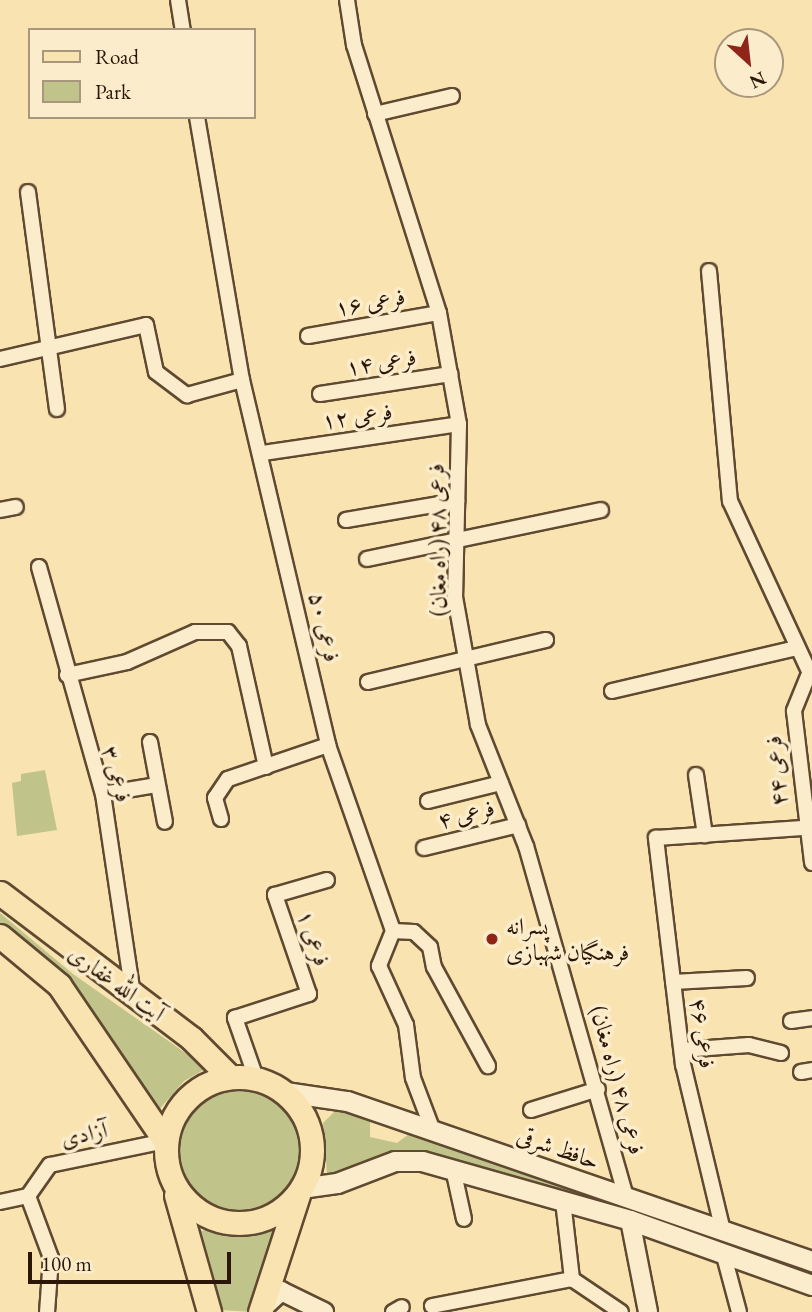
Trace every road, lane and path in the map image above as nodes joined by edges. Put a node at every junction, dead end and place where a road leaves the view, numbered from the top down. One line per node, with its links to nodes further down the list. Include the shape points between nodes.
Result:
1 (178, 0): 3 (street)
2 (347, 0): 5 (street, فرعی ۴۸ (راه مغان))
3 (183, 28)
4 (452, 96): 5 (street)
5 (375, 114): 9 (street, فرعی ۴۸ (راه مغان), via 409,202)
6 (197, 119): 14 (street, فرعی ۵۰)
7 (28, 192): 11 (street)
8 (709, 271): 28 (street, via 730,501)
9 (439, 313): 10 (street, فرعی ۱۶); 13 (street, فرعی ۴۸ (راه مغان))
10 (308, 337)
11 (45, 347): 12 (street); 14 (street, via 146,325 156,372 187,396); 16 (street)
12 (0, 359)
13 (450, 374): 15 (street, فرعی ۱۴); 17 (street, فرعی ۴۸ (راه مغان))
14 (242, 380): 18 (street, فرعی ۵۰)
15 (320, 394)
16 (57, 409)
17 (459, 424): 18 (street, فرعی ۱۲); 19 (street, فرعی ۴۸ (راه مغان))
18 (262, 453): 35 (street, فرعی ۵۰)
19 (457, 500): 23 (street); 24 (street, فرعی ۴۸ (راه مغان))
20 (16, 507): 21 (street)
21 (0, 510)
22 (601, 510): 24 (street)
23 (346, 520)
24 (456, 544): 25 (street); 29 (street, فرعی ۴۸ (راه مغان), via 455,597)
25 (367, 559)
26 (39, 567): 30 (street, فرعی ۳)
27 (546, 640): 29 (street)
28 (797, 648): 31 (street); 33 (street)
29 (466, 657): 32 (street); 38 (street, فرعی ۴۸ (راه مغان), via 478,725)
30 (67, 675): 36 (street, via 127,662 195,632 228,632 239,646); 40 (street, فرعی ۳)
31 (810, 677): 45 (street, فرعی ۴۴, via 794,711)
32 (368, 682)
33 (612, 691)
34 (150, 742): 39 (street)
35 (328, 746): 36 (street); 51 (street, فرعی ۵۰)
36 (266, 767): 42 (street, via 219,788)
37 (696, 775): 46 (street)
38 (501, 783): 41 (street); 44 (street, فرعی ۴۸ (راه مغان))
39 (157, 785): 40 (street); 43 (street)
40 (103, 794): 55 (street, فرعی ۳)
41 (428, 801)
42 (221, 819)
43 (165, 822)
44 (518, 825): 47 (street, فرعی ۴); 63 (street, فرعی ۴۸ (راه مغان))
45 (803, 828): 46 (street); 48 (street, فرعی ۴۴)
46 (705, 835): 54 (street, فرعی ۴۶, via 656,838)
47 (424, 848)
48 (812, 863)
49 (327, 880): 62 (street, فرعی ۱, via 275,895 309,994 235,1018)
50 (0, 893): 55 (main road, آیت الله غفاری)
51 (393, 931): 60 (street, via 414,932 430,947 434,967); 66 (street, via 379,967 406,1025 413,1078)
52 (0, 936): 67 (main road, آیت الله غفاری, via 59,985)
53 (747, 978): 54 (street)
54 (673, 982): 58 (street, فرعی ۴۶)
55 (133, 996): 61 (main road, آیت الله غفاری, via 191,1038)
56 (812, 1018): 57 (street)
57 (791, 1021)
58 (682, 1050): 59 (street, via 749,1045); 77 (street, فرعی ۴۶)
59 (781, 1053)
60 (488, 1066)
61 (230, 1077): 62 (main road); 67 (main road, via 211,1082 180,1105)
62 (256, 1078): 64 (main road)
63 (598, 1089): 65 (street); 72 (street, فرعی ۴۸ (راه مغان))
64 (285, 1092): 66 (main road, حافظ شرقی, via 347,1101); 70 (main road, via 310,1129 313,1151)
65 (531, 1110)
66 (433, 1131): 72 (main road, حافظ شرقی)
67 (165, 1141): 69 (main road); 71 (street, آزادی, via 50,1165)
68 (453, 1169): 70 (main road, حافظ شرقی, via 395,1161 337,1183); 73 (main road, حافظ شرقی); 75 (street)
69 (172, 1182): 70 (main road, via 186,1203 232,1224 280,1211); 85 (main road)
70 (300, 1191): 83 (main road)
71 (28, 1196): 74 (street); 84 (street, via 51,1258)
72 (626, 1197): 77 (main road, حافظ شرقی)
73 (563, 1201): 76 (main road, حافظ شرقی); 80 (street)
74 (0, 1202)
75 (464, 1219)
76 (630, 1220): 78 (main road, حافظ شرقی); 88 (street)
77 (723, 1231): 79 (main road, حافظ شرقی)
78 (724, 1256): 81 (main road, حافظ شرقی); 89 (street)
79 (812, 1261)
80 (572, 1279): 82 (street); 87 (street)
81 (812, 1285)
82 (432, 1306)
83 (261, 1311): 86 (street, via 281,1291)
84 (47, 1312)
85 (209, 1312)
86 (324, 1312)
87 (621, 1312)
88 (648, 1312)
89 (739, 1312)

